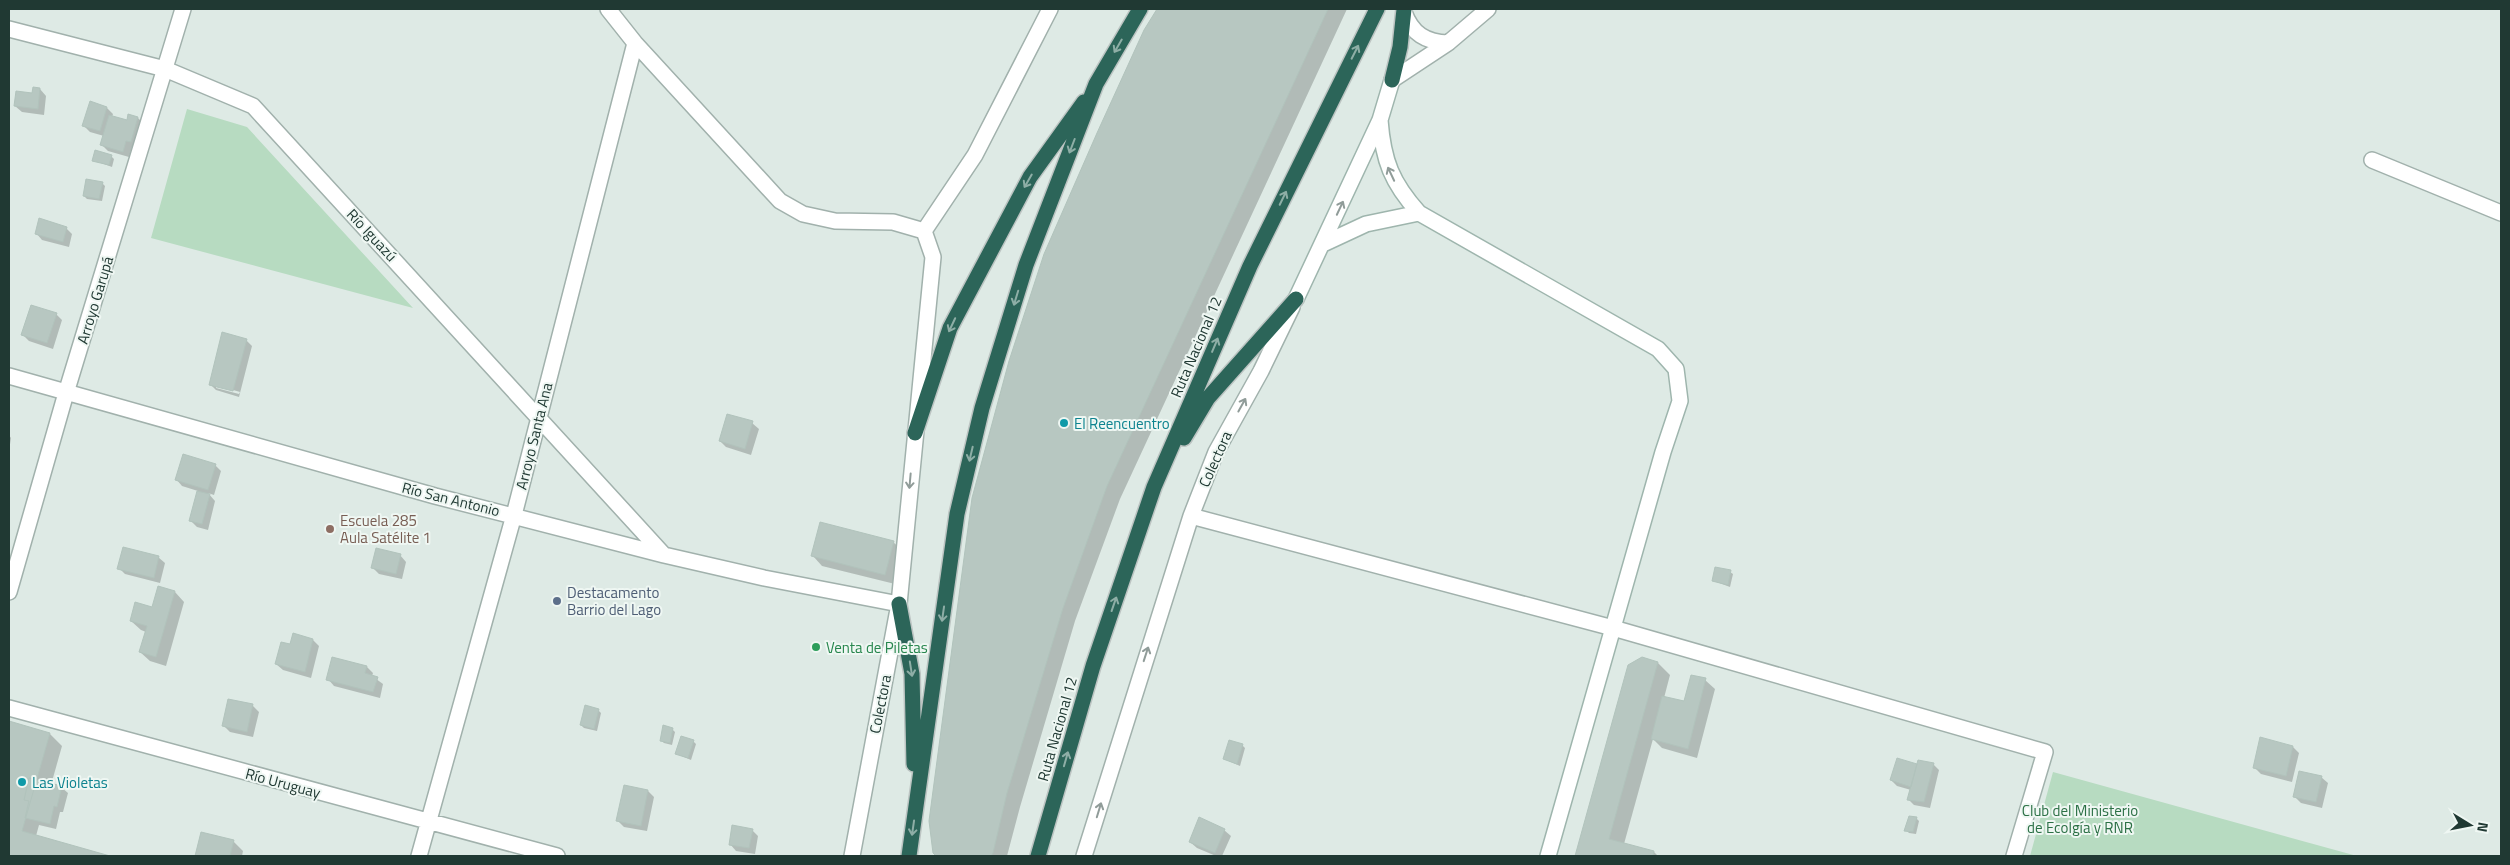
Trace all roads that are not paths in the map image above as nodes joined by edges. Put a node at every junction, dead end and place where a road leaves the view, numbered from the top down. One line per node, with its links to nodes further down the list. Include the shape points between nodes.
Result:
1 (183, 9): 11 (street, Arroyo Garupá)
2 (608, 9): 9 (street)
3 (1050, 9): 18 (street, via 975,155)
4 (1140, 9): 13 (highway, one-way to 13)
5 (1377, 9): 25 (highway, Ruta Nacional 12, one-way to 5, via 1250,266)
6 (1488, 9): 10 (street)
7 (1404, 11): 10 (street, via 1408,23 1425,39); 12 (highway)
8 (9, 29): 11 (street, Río Iguazú)
9 (635, 42): 18 (street, via 780,201 803,214 835,221 893,222); 23 (street, Arroyo Santa Ana)
10 (1448, 43): 12 (street)
11 (166, 69): 22 (street, Arroyo Garupá); 23 (street, Río Iguazú, via 253,106)
12 (1392, 80): 14 (street, Colectora)
13 (1096, 84): 24 (highway, one-way to 24, via 1030,177 950,328); 33 (highway, one-way to 33, via 1026,265 982,408 957,514)
14 (1380, 120): 17 (street, one-way to 14, via 1402,194 1389,171 1382,146); 19 (street, Colectora, one-way to 14)
15 (2372, 160): 16 (street)
16 (2501, 212)
17 (1419, 213): 19 (street, via 1366,224); 31 (street, via 1658,349 1676,369 1680,402)
18 (924, 231): 24 (street, Colectora, via 933,257)
19 (1323, 244): 20 (street, Colectora)
20 (1296, 299): 25 (highway, via 1208,398); 27 (street, Colectora, one-way to 20, via 1216,452)
21 (9, 376): 22 (street, Río San Antonio)
22 (66, 393): 26 (street, Río San Antonio); 29 (street, Arroyo Garupá)
23 (539, 417): 26 (street, Arroyo Santa Ana); 28 (street, Río Iguazú)
24 (915, 432): 30 (street, Colectora, one-way to 30)
25 (1154, 486): 39 (highway, Ruta Nacional 12, one-way to 25, via 1093,666)
26 (514, 515): 28 (street, Río San Antonio); 34 (street, Arroyo Santa Ana)
27 (1191, 516): 31 (street); 40 (street, Colectora, one-way to 27)
28 (664, 555): 30 (street, Río San Antonio)
29 (9, 592)
30 (899, 604): 33 (highway, one-way to 33, via 912,674); 38 (street, Colectora)
31 (1613, 628): 41 (street); 42 (street, via 2044,752)
32 (9, 708): 34 (street, Río Uruguay)
33 (915, 807): 35 (highway, one-way to 35)
34 (429, 822): 36 (street, Arroyo Santa Ana); 37 (street, Río Uruguay)
35 (911, 854)
36 (419, 856)
37 (557, 856)
38 (852, 856)
39 (1038, 856)
40 (1084, 856)
41 (1548, 856)
42 (2014, 856)

